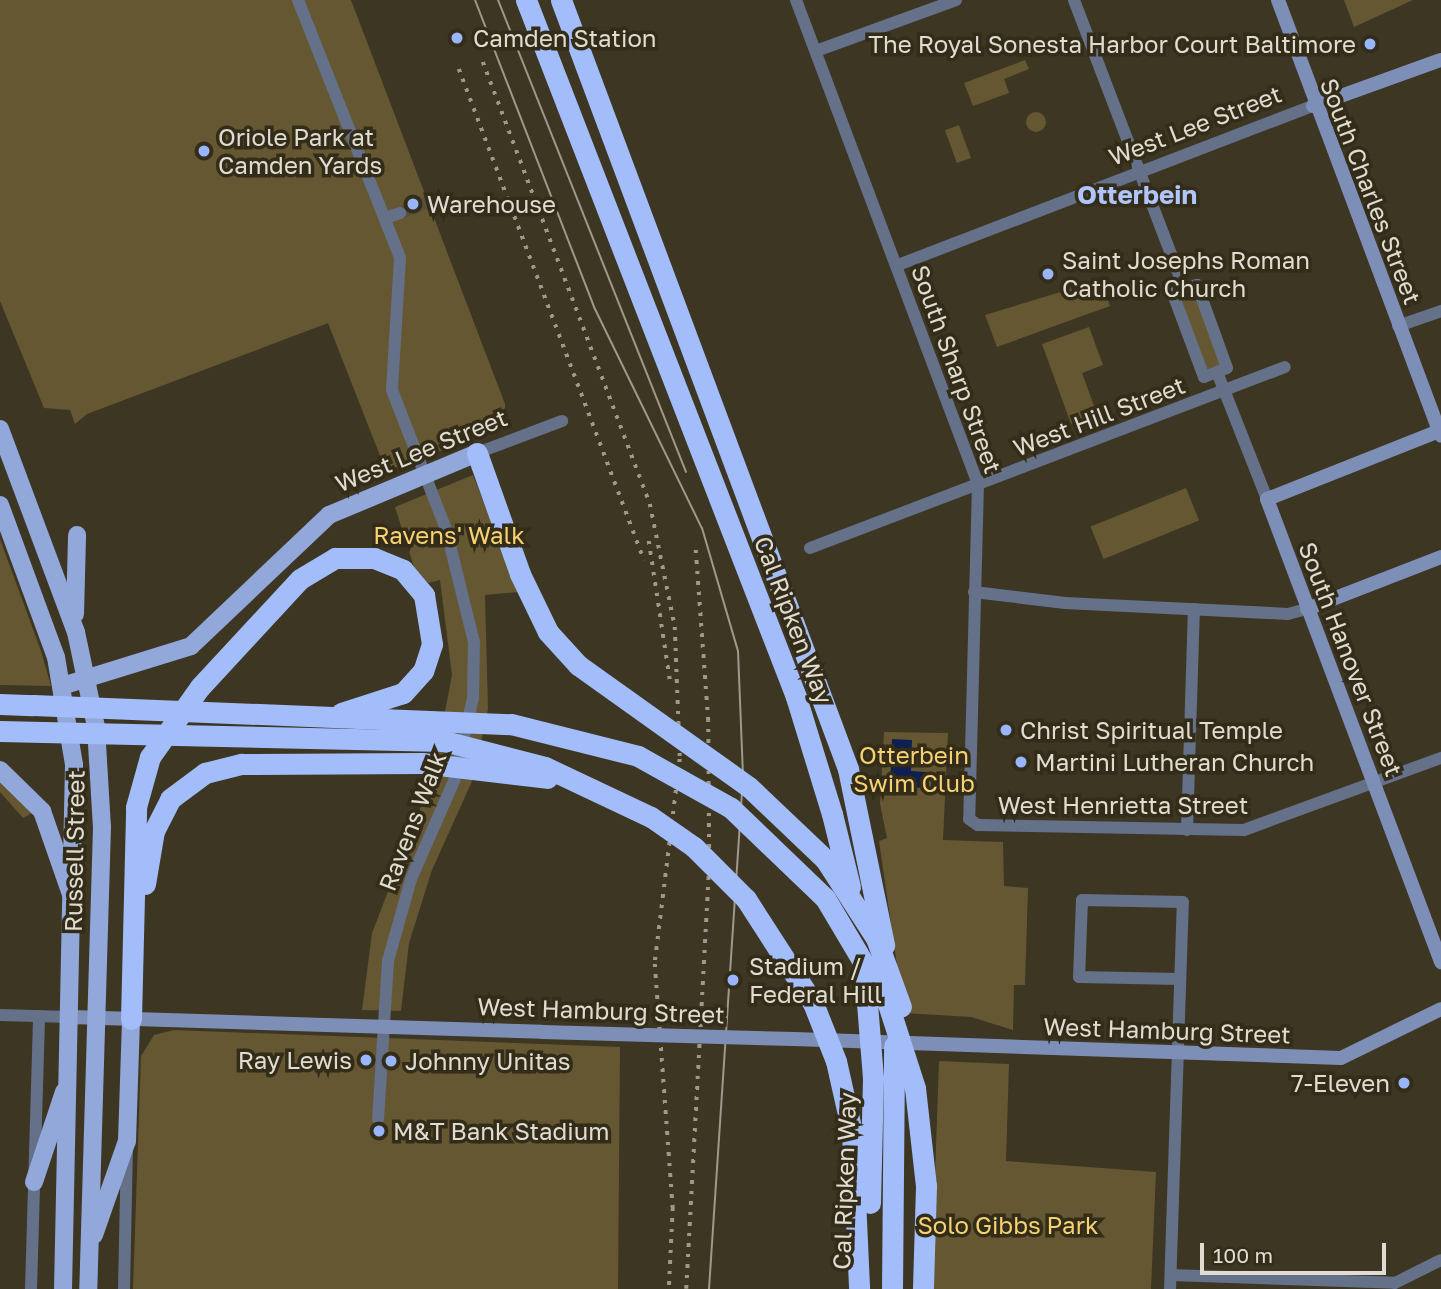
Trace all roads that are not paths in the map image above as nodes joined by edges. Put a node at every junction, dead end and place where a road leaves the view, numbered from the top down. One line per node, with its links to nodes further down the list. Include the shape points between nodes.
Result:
1 (298, 0): 13 (street)
2 (526, 0): 73 (highway, Cal Ripken Way, bridge, via 822,778 855,912 868,1008 873,1100)
3 (796, 0): 8 (street, South Sharp Street)
4 (956, 0): 8 (street)
5 (1074, 0): 11 (street, South Hanover Street)
6 (1278, 0): 10 (street, South Charles Street)
7 (567, 6): 74 (highway, Cal Ripken Way, bridge, via 848,769 875,884 896,1068)
8 (816, 51): 14 (street, South Sharp Street)
9 (1441, 60): 10 (street)
10 (1313, 106): 11 (street, West Lee Street); 17 (street, South Charles Street)
11 (1140, 171): 14 (street, West Lee Street); 15 (street, South Hanover Street)
12 (400, 213): 13 (street)
13 (384, 218): 25 (street, Ravens Walk, via 400,258 392,390)
14 (898, 265): 26 (street, South Sharp Street)
15 (1184, 286): 19 (street, South Hanover Street, via 1196,285 1201,297 1227,368); 19 (street, via 1173,294 1204,377)
16 (1441, 311): 17 (street)
17 (1398, 326): 23 (street, South Charles Street)
18 (1285, 367): 20 (street, West Hill Street)
19 (1217, 372): 20 (street, South Hanover Street)
20 (1224, 390): 26 (street, West Hill Street); 27 (street, South Hanover Street)
21 (562, 421): 24 (street, West Lee Street)
22 (0, 429): 35 (main road, Russell Street)
23 (1440, 433): 27 (street)
24 (477, 453): 25 (main road, West Lee Street); 60 (highway, bridge, via 520,574 548,632 578,665 749,787 799,830 846,886 892,978)
25 (425, 473): 36 (main road, West Lee Street, via 329,515 191,646); 57 (street, Ravens Walk, via 466,592 473,698 454,781 395,932)
26 (978, 484): 30 (street, West Hill Street); 32 (street, South Sharp Street)
27 (1267, 499): 34 (street, South Hanover Street)
28 (0, 505): 37 (main road, Russell Street)
29 (77, 535): 35 (main road)
30 (810, 548)
31 (1441, 557): 34 (street)
32 (974, 592): 33 (street); 45 (street, South Sharp Street)
33 (1194, 609): 34 (street); 46 (street)
34 (1307, 609): 43 (street, South Hanover Street)
35 (76, 632): 36 (main road, Russell Street)
36 (89, 678): 37 (main road, West Lee Street); 55 (main road, Russell Street, via 102,805)
37 (62, 686): 47 (main road, Russell Street, via 75,793)
38 (0, 704): 39 (highway, bridge)
39 (321, 714): 48 (highway, via 369,708 403,693 423,671 432,644 430,610 402,570 374,558 335,558 300,579 170,722 150,757 136,807); 60 (highway, bridge, via 551,730 638,756 704,790 779,849 847,928 888,1004)
40 (0, 731): 44 (highway, bridge, via 444,741 510,755)
41 (1441, 758): 43 (street, West Henrietta Street)
42 (0, 770): 47 (main road, via 42,811)
43 (1373, 784): 46 (street, West Henrietta Street, via 1254,828); 49 (street, South Hanover Street)
44 (586, 786): 48 (highway, bridge, via 469,766 242,764 194,778 163,809); 72 (highway, bridge, via 651,817 719,871 762,919 813,1003 836,1061 852,1132)
45 (965, 813): 46 (street, West Henrietta Street, via 978,825)
46 (1187, 830)
47 (74, 902): 54 (main road, Russell Street)
48 (134, 962): 56 (highway)
49 (1441, 962)
50 (1180, 979): 50 (street, via 1079,977 1082,900 1183,902); 58 (street)
51 (1441, 1009): 58 (street, West Hamburg Street, via 1341,1058)
52 (0, 1015): 53 (street, West Hamburg Street)
53 (39, 1016): 54 (street, West Hamburg Street); 63 (street)
54 (70, 1017): 55 (street, West Hamburg Street); 59 (main road, Russell Street)
55 (95, 1018): 56 (street, West Hamburg Street); 64 (main road, Russell Street)
56 (131, 1019): 57 (street, West Hamburg Street); 62 (main road)
57 (381, 1025): 58 (street, West Hamburg Street, bridge); 61 (street, Ravens Walk)
58 (1178, 1053): 66 (street)
59 (69, 1079): 63 (main road); 69 (main road, Russell Street)
60 (915, 1088): 75 (highway, via 926,1186)
61 (378, 1119)
62 (127, 1141): 64 (main road); 71 (street, via 131,1191)
63 (34, 1182): 68 (street)
64 (89, 1248): 70 (main road, Russell Street)
65 (1441, 1260): 67 (street)
66 (1171, 1275): 67 (street); 76 (street)
67 (1395, 1286)
68 (31, 1289)
69 (63, 1289)
70 (88, 1289)
71 (124, 1289)
72 (859, 1289)
73 (867, 1289)
74 (892, 1289)
75 (923, 1289)
76 (1170, 1289)

